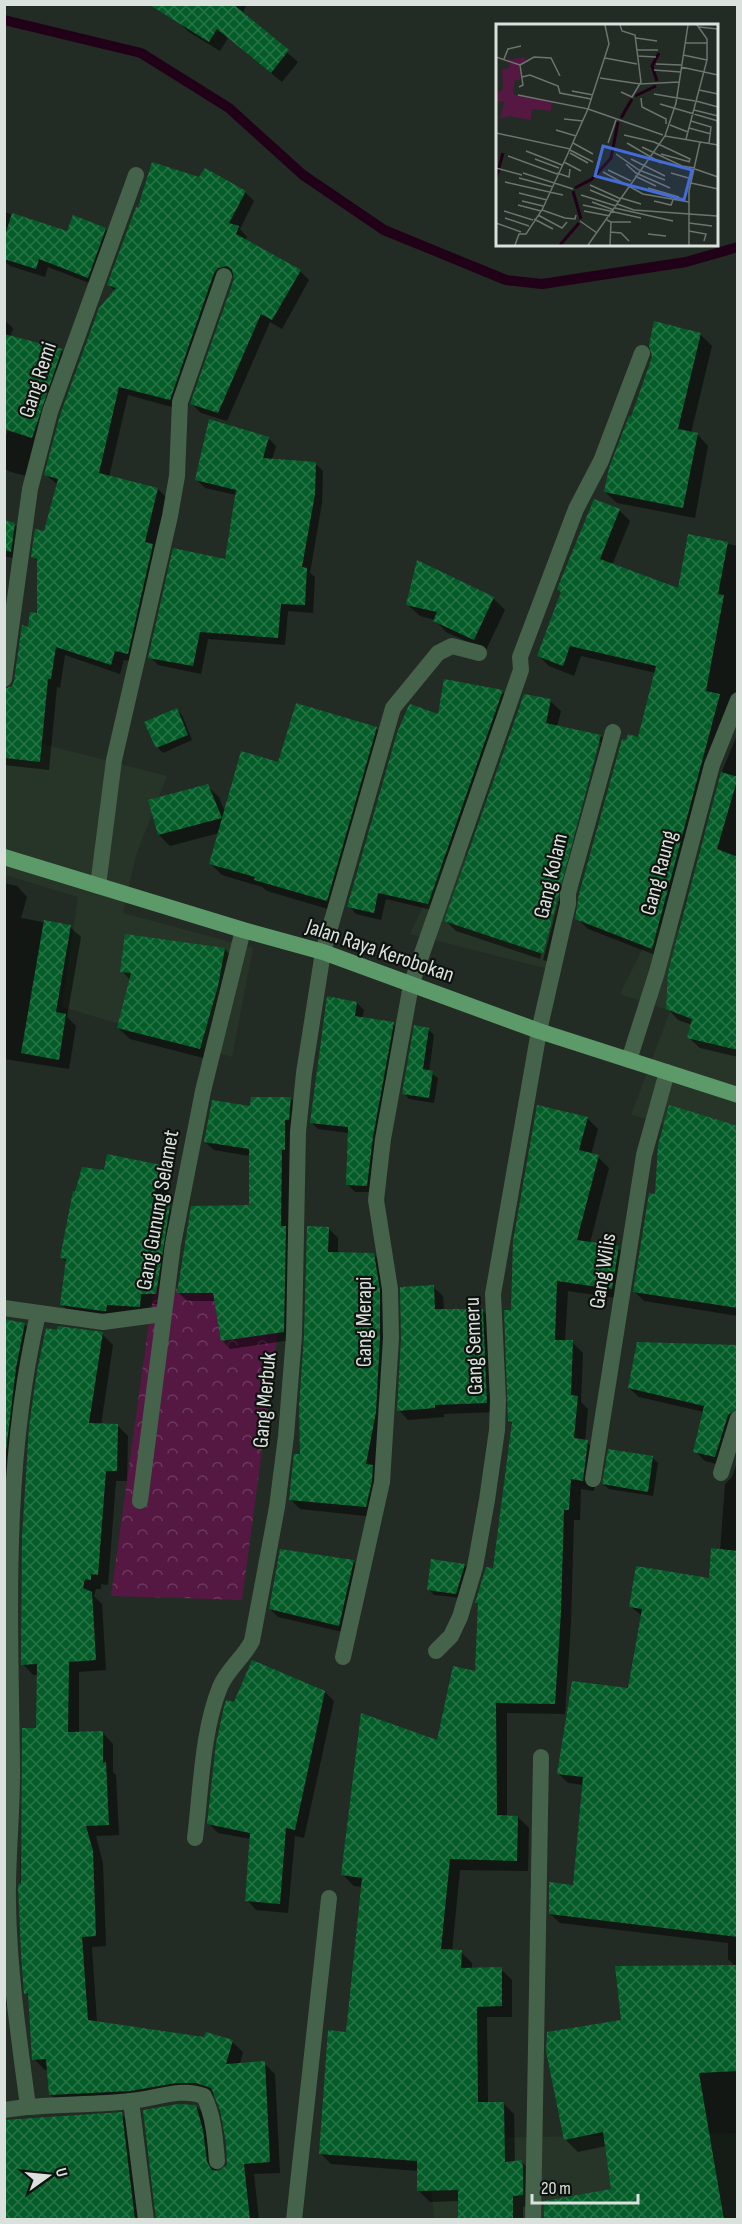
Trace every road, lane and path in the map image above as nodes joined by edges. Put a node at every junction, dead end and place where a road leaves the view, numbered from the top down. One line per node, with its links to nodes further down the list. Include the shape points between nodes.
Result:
1 (136, 175): 5 (street, Gang Remi, via 62,379 30,489)
2 (224, 276): 9 (street, via 180,402 177,476 114,760)
3 (642, 353): 12 (street, Gang Merapi, via 520,657 521,670)
4 (479, 653): 11 (street, Gang Merbuk, via 452,646 438,653 393,708)
5 (4, 679)
6 (738, 700): 14 (street, Gang Raung, via 712,765 657,972)
7 (613, 732): 13 (street, Gang Kolam, via 567,893 568,904)
8 (4, 857): 9 (main road, Jalan Raya Kerobokan)
9 (98, 885): 10 (main road, Jalan Raya Kerobokan)
10 (243, 930): 11 (main road, Jalan Raya Kerobokan); 19 (street, Gang Gunung Selamet, via 201,1103)
11 (323, 952): 12 (main road, Jalan Raya Kerobokan); 27 (street, Gang Merbuk, via 298,1132 294,1336 277,1507 252,1641 221,1684 215,1703)
12 (411, 985): 13 (main road, Jalan Raya Kerobokan); 25 (street, Gang Merapi, via 382,1139 376,1200 390,1290 382,1482)
13 (540, 1031): 14 (main road, Jalan Raya Kerobokan); 24 (street, Gang Semeru, via 493,1294 498,1400 487,1500 475,1567 460,1617 451,1636)
14 (629, 1060): 15 (main road, Jalan Raya Kerobokan)
15 (667, 1072): 16 (main road, Jalan Raya Kerobokan); 22 (street, Gang Wilis, via 644,1155)
16 (738, 1095)
17 (4, 1308): 18 (street)
18 (38, 1314): 19 (street, via 104,1322); 30 (street, via 24,1373 14,1452 9,1600 12,1775 8,1905 14,2003)
19 (163, 1314): 23 (street, Gang Gunung Selamet)
20 (738, 1418): 21 (street)
21 (721, 1473)
22 (593, 1479)
23 (140, 1501)
24 (436, 1651)
25 (343, 1658)
26 (541, 1756): 35 (street)
27 (195, 1838)
28 (329, 1898): 34 (street)
29 (131, 2101): 30 (street); 32 (street, via 193,2092 204,2096 215,2127); 33 (street)
30 (28, 2106): 31 (street)
31 (4, 2110)
32 (217, 2161)
33 (146, 2220)
34 (294, 2220)
35 (533, 2220)

